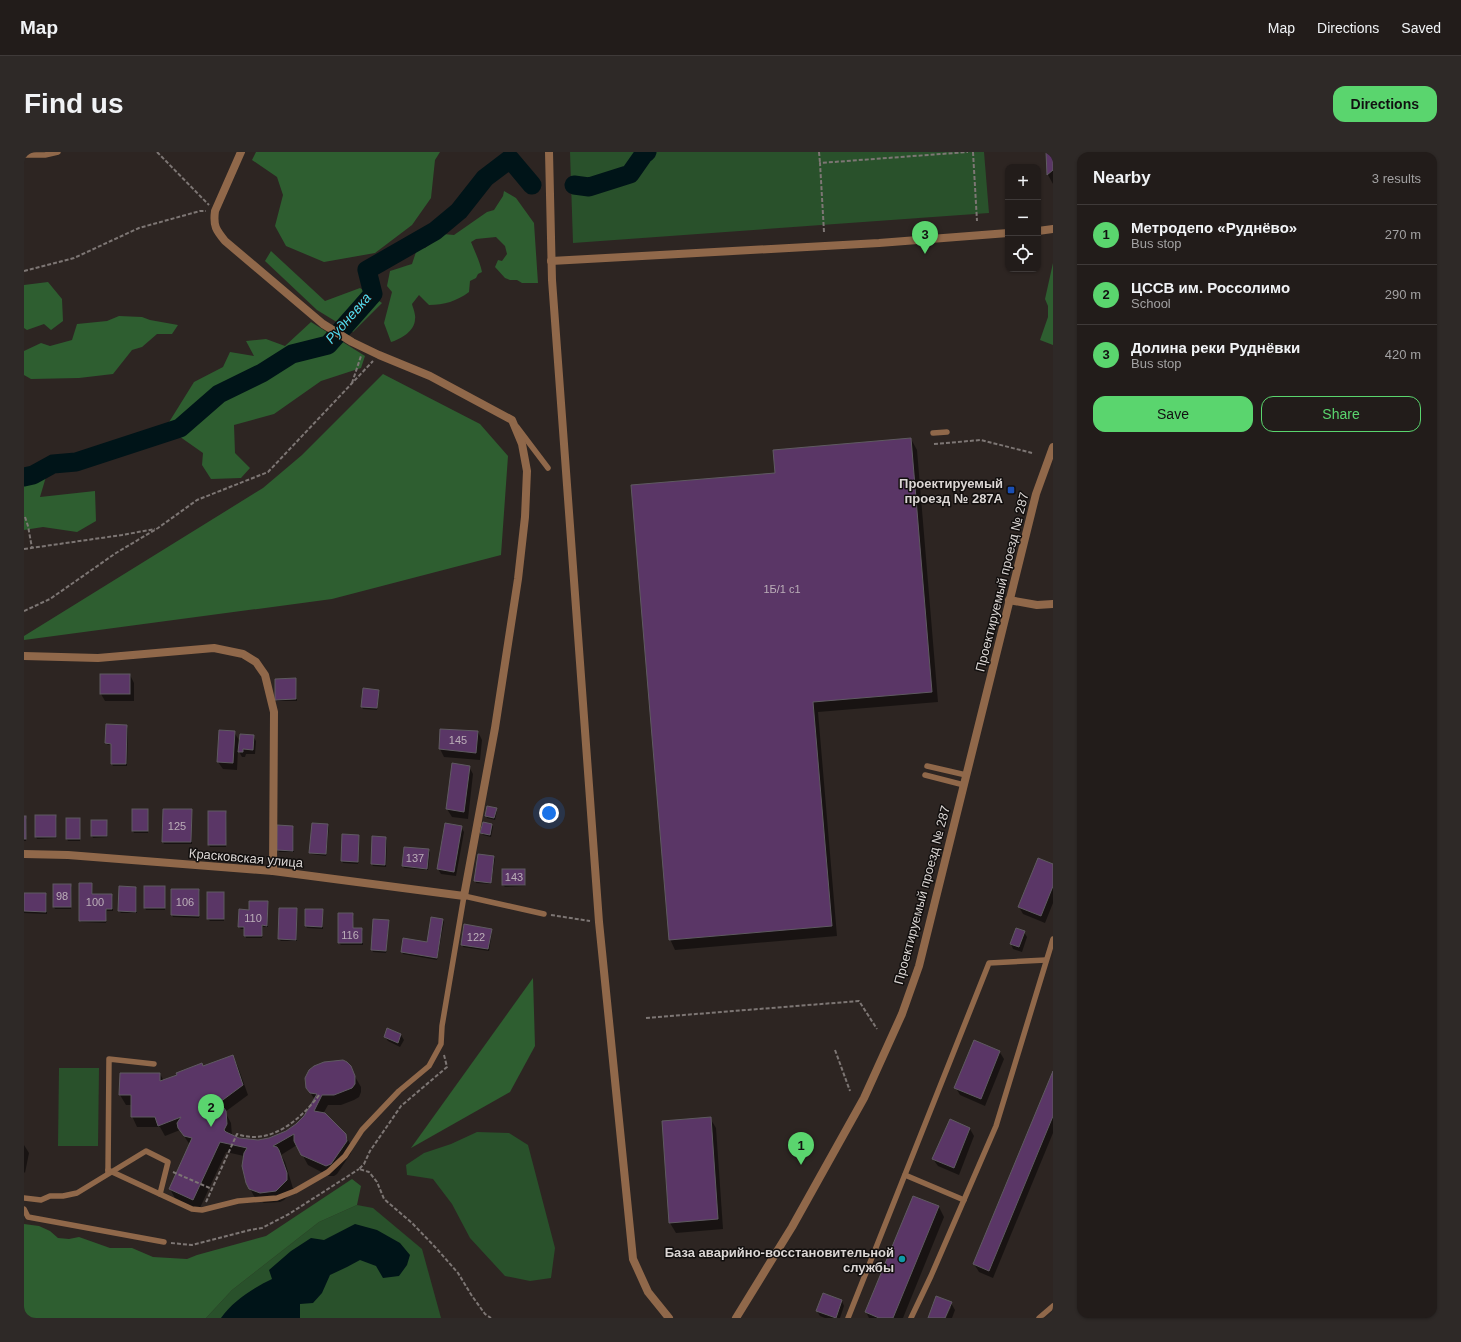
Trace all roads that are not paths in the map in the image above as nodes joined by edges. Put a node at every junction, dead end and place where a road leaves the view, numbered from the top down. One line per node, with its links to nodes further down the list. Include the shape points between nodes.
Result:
1 (58, 152): 5 (lane)
2 (241, 152): 10 (street, via 215,211 216,231 225,241 323,324 352,342 430,376)
3 (549, 152): 9 (street)
4 (24, 154): 5 (lane)
5 (44, 154)
6 (1053, 229): 7 (street)
7 (1041, 231)
8 (1005, 233): 9 (street, via 879,243)
9 (552, 261): 37 (street, via 599,922 634,1259 648,1292)
10 (512, 420): 14 (lane); 24 (street, via 522,444 527,471 525,517 496,720)
11 (947, 432): 12 (lane)
12 (933, 433)
13 (1053, 448): 15 (street, Проектируемый проезд № 287, via 1036,494)
14 (548, 468)
15 (1009, 600): 16 (street, via 1037,605); 20 (street, Проектируемый проезд № 287)
16 (1053, 604)
17 (24, 656): 23 (street, via 98,658 214,648 243,654 256,662 265,675 274,712)
18 (927, 766): 20 (lane)
19 (925, 775): 21 (lane)
20 (966, 775): 21 (street, Проектируемый проезд № 287)
21 (964, 785): 38 (street, Проектируемый проезд № 287, via 919,966 902,1014 861,1105 796,1221)
22 (24, 854): 23 (street, Красковская улица)
23 (273, 871): 24 (street, Красковская улица)
24 (464, 896): 25 (lane); 31 (lane, via 442,1026 442,1044 429,1066 399,1091 362,1130 345,1156 328,1172 277,1198 238,1201 202,1210 192,1209)
25 (544, 914)
26 (1053, 939): 27 (lane)
27 (1046, 960): 30 (lane, via 989,963); 33 (lane, via 996,1126)
28 (154, 1064): 29 (lane, via 109,1059)
29 (109, 1172): 31 (lane); 31 (lane, via 146,1151 168,1162); 32 (lane, via 70,1195)
30 (905, 1175): 33 (lane); 39 (lane)
31 (160, 1194)
32 (24, 1200)
33 (964, 1200): 40 (lane)
34 (24, 1208): 35 (lane, via 28,1217)
35 (164, 1242)
36 (1053, 1306): 41 (lane)
37 (669, 1318)
38 (736, 1318)
39 (848, 1318)
40 (911, 1318)
41 (1039, 1318)

